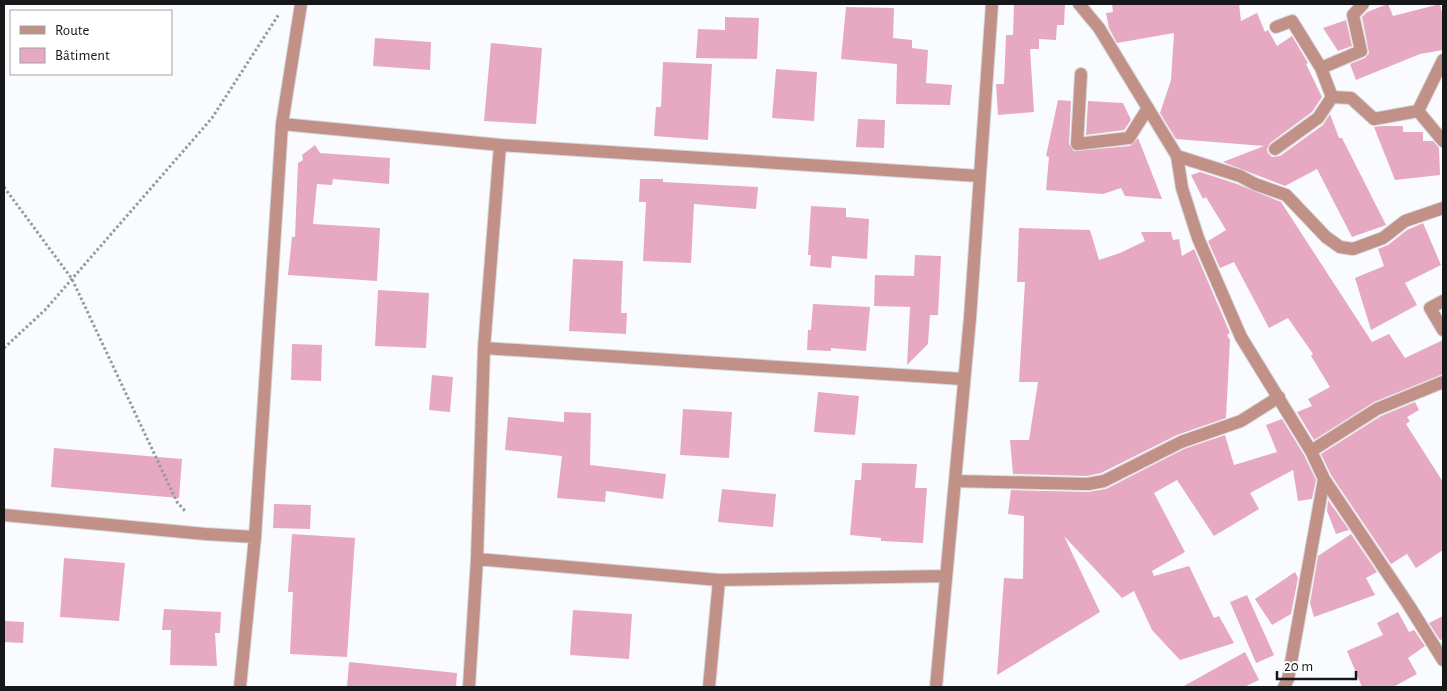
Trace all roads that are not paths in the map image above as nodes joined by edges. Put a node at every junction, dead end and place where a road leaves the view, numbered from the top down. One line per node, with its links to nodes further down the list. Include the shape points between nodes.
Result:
1 (301, 4): 12 (street)
2 (992, 4): 17 (street)
3 (1079, 4): 10 (street, via 1099,28)
4 (1363, 4): 7 (street, via 1353,15 1361,51)
5 (1276, 27): 7 (street, via 1292,22)
6 (1443, 60): 11 (street)
7 (1321, 68): 9 (street)
8 (1081, 74): 10 (street, via 1078,144 1129,138)
9 (1332, 97): 11 (street, via 1351,98 1374,119); 15 (street, via 1318,118)
10 (1148, 108): 16 (street)
11 (1418, 110): 13 (street)
12 (282, 124): 14 (street); 29 (street)
13 (1443, 141)
14 (500, 145): 17 (street); 21 (street)
15 (1275, 149)
16 (1177, 156): 18 (street, via 1286,195 1326,237 1340,247 1353,249 1383,238 1405,221); 24 (street, via 1182,188 1208,262 1241,337)
17 (979, 176): 22 (street)
18 (1443, 208)
19 (1443, 301): 20 (street, via 1430,308)
20 (1443, 330)
21 (484, 348): 22 (street); 30 (street)
22 (963, 378): 27 (street)
23 (1443, 382): 25 (street, via 1377,409)
24 (1279, 397): 25 (street); 27 (street, via 1241,421 1181,442 1104,481 1088,484)
25 (1311, 451): 26 (street)
26 (1324, 479): 33 (street); 38 (street, via 1302,608)
27 (955, 481): 31 (street)
28 (4, 515): 29 (street)
29 (256, 537): 34 (street)
30 (477, 559): 32 (street); 35 (street)
31 (946, 576): 32 (street); 37 (street)
32 (718, 580): 36 (street)
33 (1443, 660)
34 (240, 687)
35 (469, 687)
36 (709, 687)
37 (936, 687)
38 (1284, 687)

